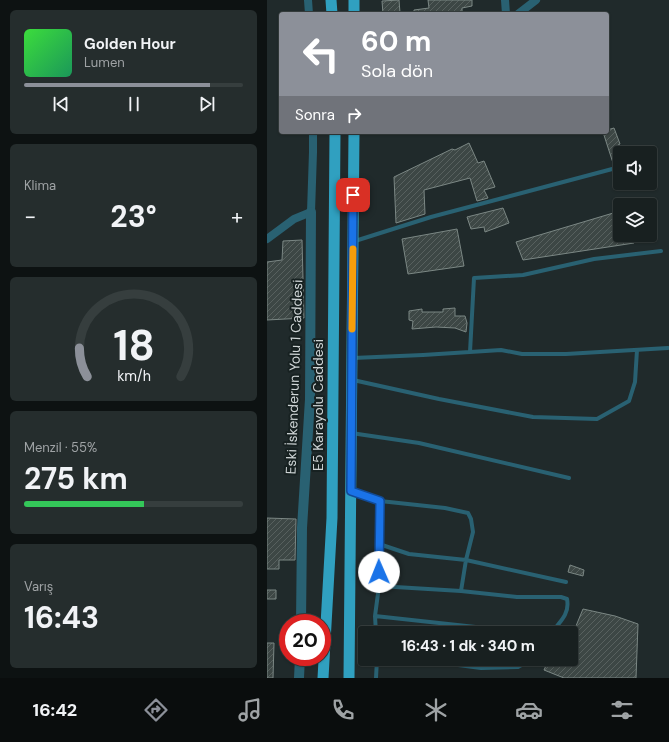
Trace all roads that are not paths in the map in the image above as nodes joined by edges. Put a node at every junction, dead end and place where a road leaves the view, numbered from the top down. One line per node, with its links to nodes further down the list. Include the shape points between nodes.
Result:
1 (308, 0): 6 (street)
2 (331, 0): 7 (highway)
3 (353, 0): 8 (highway)
4 (505, 0): 9 (street)
5 (536, 0): 10 (street)
6 (309, 12)
7 (332, 12)
8 (353, 12)
9 (506, 12)
10 (521, 12)
11 (313, 134): 15 (street, Eski İskenderun Yolu 1 Caddesi)
12 (335, 134): 43 (highway, E5 Karayolu Caddesi, via 332,518)
13 (353, 134): 17 (highway)
14 (613, 169): 17 (lane, via 431,217)
15 (311, 212): 16 (street, via 294,219); 33 (street, Eski İskenderun Yolu 1 Caddesi, via 310,399 302,528)
16 (267, 239)
17 (353, 242): 22 (highway)
18 (661, 251): 21 (lane, via 594,259 523,275 473,278)
19 (668, 348): 20 (lane)
20 (637, 350): 21 (lane, via 566,354 522,354 501,350); 23 (lane, via 635,382 629,401 597,419 533,417 439,400)
21 (470, 352): 22 (lane)
22 (352, 358): 23 (highway)
23 (351, 380): 24 (highway)
24 (351, 433): 25 (lane, via 419,443); 26 (highway)
25 (569, 478)
26 (351, 491): 27 (lane); 44 (highway)
27 (380, 501): 28 (lane); 29 (lane, via 468,513 473,532)
28 (379, 544): 29 (lane, via 409,554); 31 (lane)
29 (466, 560): 30 (lane); 32 (lane)
30 (565, 582)
31 (379, 586): 32 (lane); 34 (lane)
32 (461, 591): 37 (lane, via 567,599 569,608)
33 (301, 614)
34 (375, 616): 35 (lane); 36 (lane)
35 (376, 626)
36 (466, 626)
37 (557, 626)
38 (300, 666): 42 (street)
39 (377, 666): 45 (lane)
40 (466, 666): 41 (lane)
41 (520, 666)
42 (299, 678)
43 (323, 678)
44 (349, 678)
45 (376, 678)

